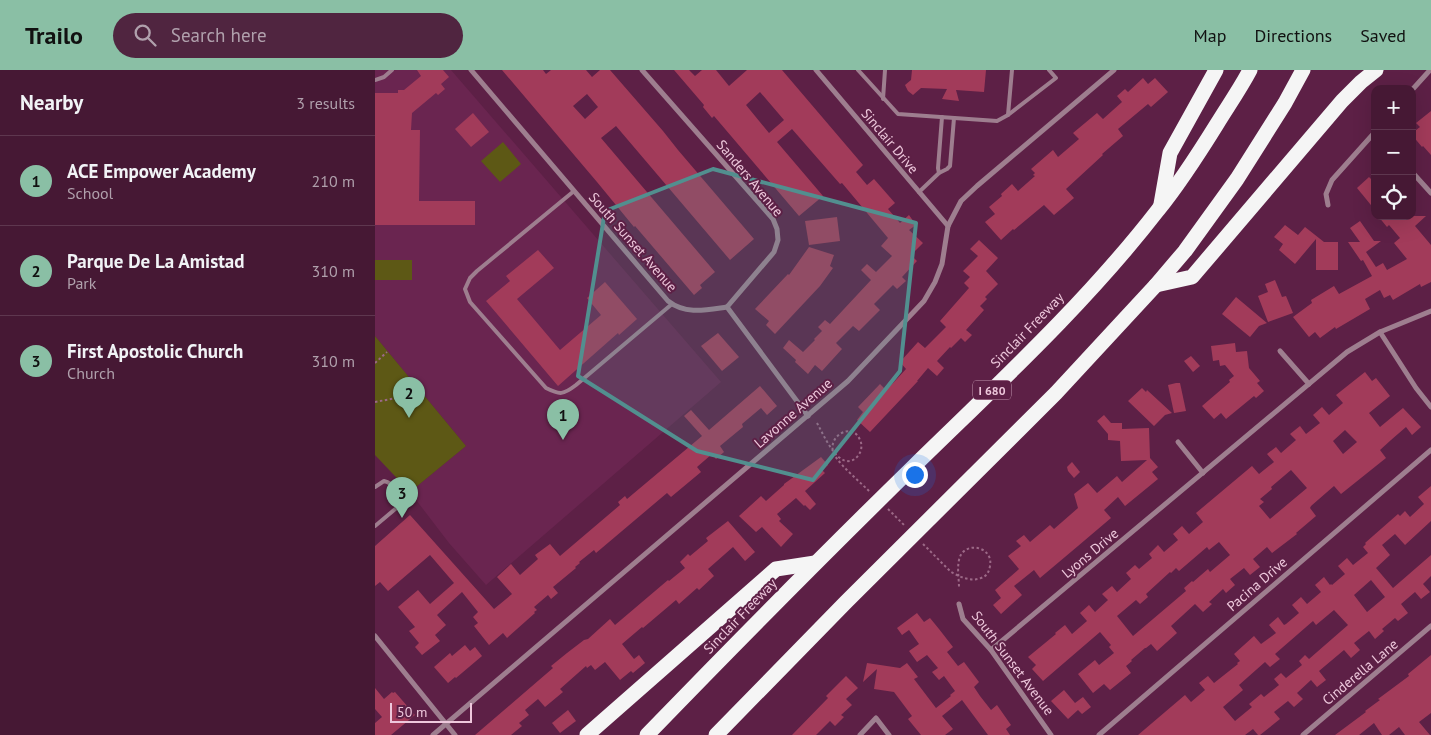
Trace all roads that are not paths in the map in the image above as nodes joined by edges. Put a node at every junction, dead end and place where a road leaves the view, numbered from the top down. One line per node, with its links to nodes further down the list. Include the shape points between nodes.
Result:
1 (393, 70): 15 (lane)
2 (471, 70): 24 (street, South Sunset Avenue)
3 (642, 70): 32 (street, Sanders Avenue, via 773,220 777,229 774,252)
4 (815, 70): 25 (street, Sinclair Drive)
5 (858, 70): 17 (lane)
6 (885, 70): 17 (lane)
7 (1011, 70): 18 (lane)
8 (1049, 70): 18 (lane, via 1056,78)
9 (1114, 70): 29 (street, Lavonne Avenue, via 961,201)
10 (1215, 70): 28 (highway, via 1170,153)
11 (1250, 70): 28 (highway, Sinclair Freeway / I 680)
12 (1303, 70): 30 (highway, via 1237,179)
13 (1376, 70): 30 (highway, via 1342,101 1192,277)
14 (1430, 70): 16 (street)
15 (375, 80)
16 (1416, 86)
17 (883, 99): 19 (lane, via 898,114)
18 (1008, 115): 20 (lane, via 997,121)
19 (942, 117): 20 (lane); 22 (lane)
20 (954, 118): 22 (lane, via 951,166)
21 (1371, 136): 27 (street, via 1332,180 1326,194)
22 (939, 174): 25 (lane)
23 (1415, 175): 26 (street)
24 (574, 191): 31 (street, South Sunset Avenue); 31 (lane, via 470,278 465,289 470,302 545,388 556,393 566,393)
25 (919, 192): 29 (street, Sinclair Drive)
26 (1431, 193)
27 (1328, 205)
28 (1160, 209): 44 (highway, Sinclair Freeway / I 680, via 1028,355)
29 (948, 226): 38 (street, Lavonne Avenue, via 942,264 924,301 848,381)
30 (1157, 285): 54 (highway, via 1056,393)
31 (672, 304): 32 (street, South Sunset Avenue, via 687,311)
32 (727, 307): 38 (street)
33 (1431, 311): 34 (street, Lyons Drive)
34 (1380, 332): 36 (street, Lyons Drive, via 1347,352); 37 (street)
35 (1280, 351): 36 (street)
36 (1309, 384): 41 (street, Lyons Drive)
37 (1431, 407)
38 (808, 416): 49 (street, Lavonne Avenue)
39 (1178, 442): 41 (street)
40 (1431, 450): 58 (street, Pacina Drive)
41 (1203, 473): 48 (street, Lyons Drive)
42 (375, 487): 43 (lane, via 388,482 401,502)
43 (375, 526)
44 (815, 563): 52 (highway, via 776,569); 53 (highway, Sinclair Freeway / I 680)
45 (959, 604): 48 (street, South Sunset Avenue, via 963,619)
46 (1431, 627): 59 (street, Cinderella Lane)
47 (375, 636): 49 (street)
48 (991, 650): 57 (street, South Sunset Avenue)
49 (447, 724): 50 (street, Lavonne Avenue); 51 (street)
50 (433, 735)
51 (455, 735)
52 (587, 735)
53 (647, 735)
54 (716, 735)
55 (860, 735): 56 (street, via 876,718)
56 (889, 735)
57 (1051, 735)
58 (1099, 735)
59 (1303, 735)

